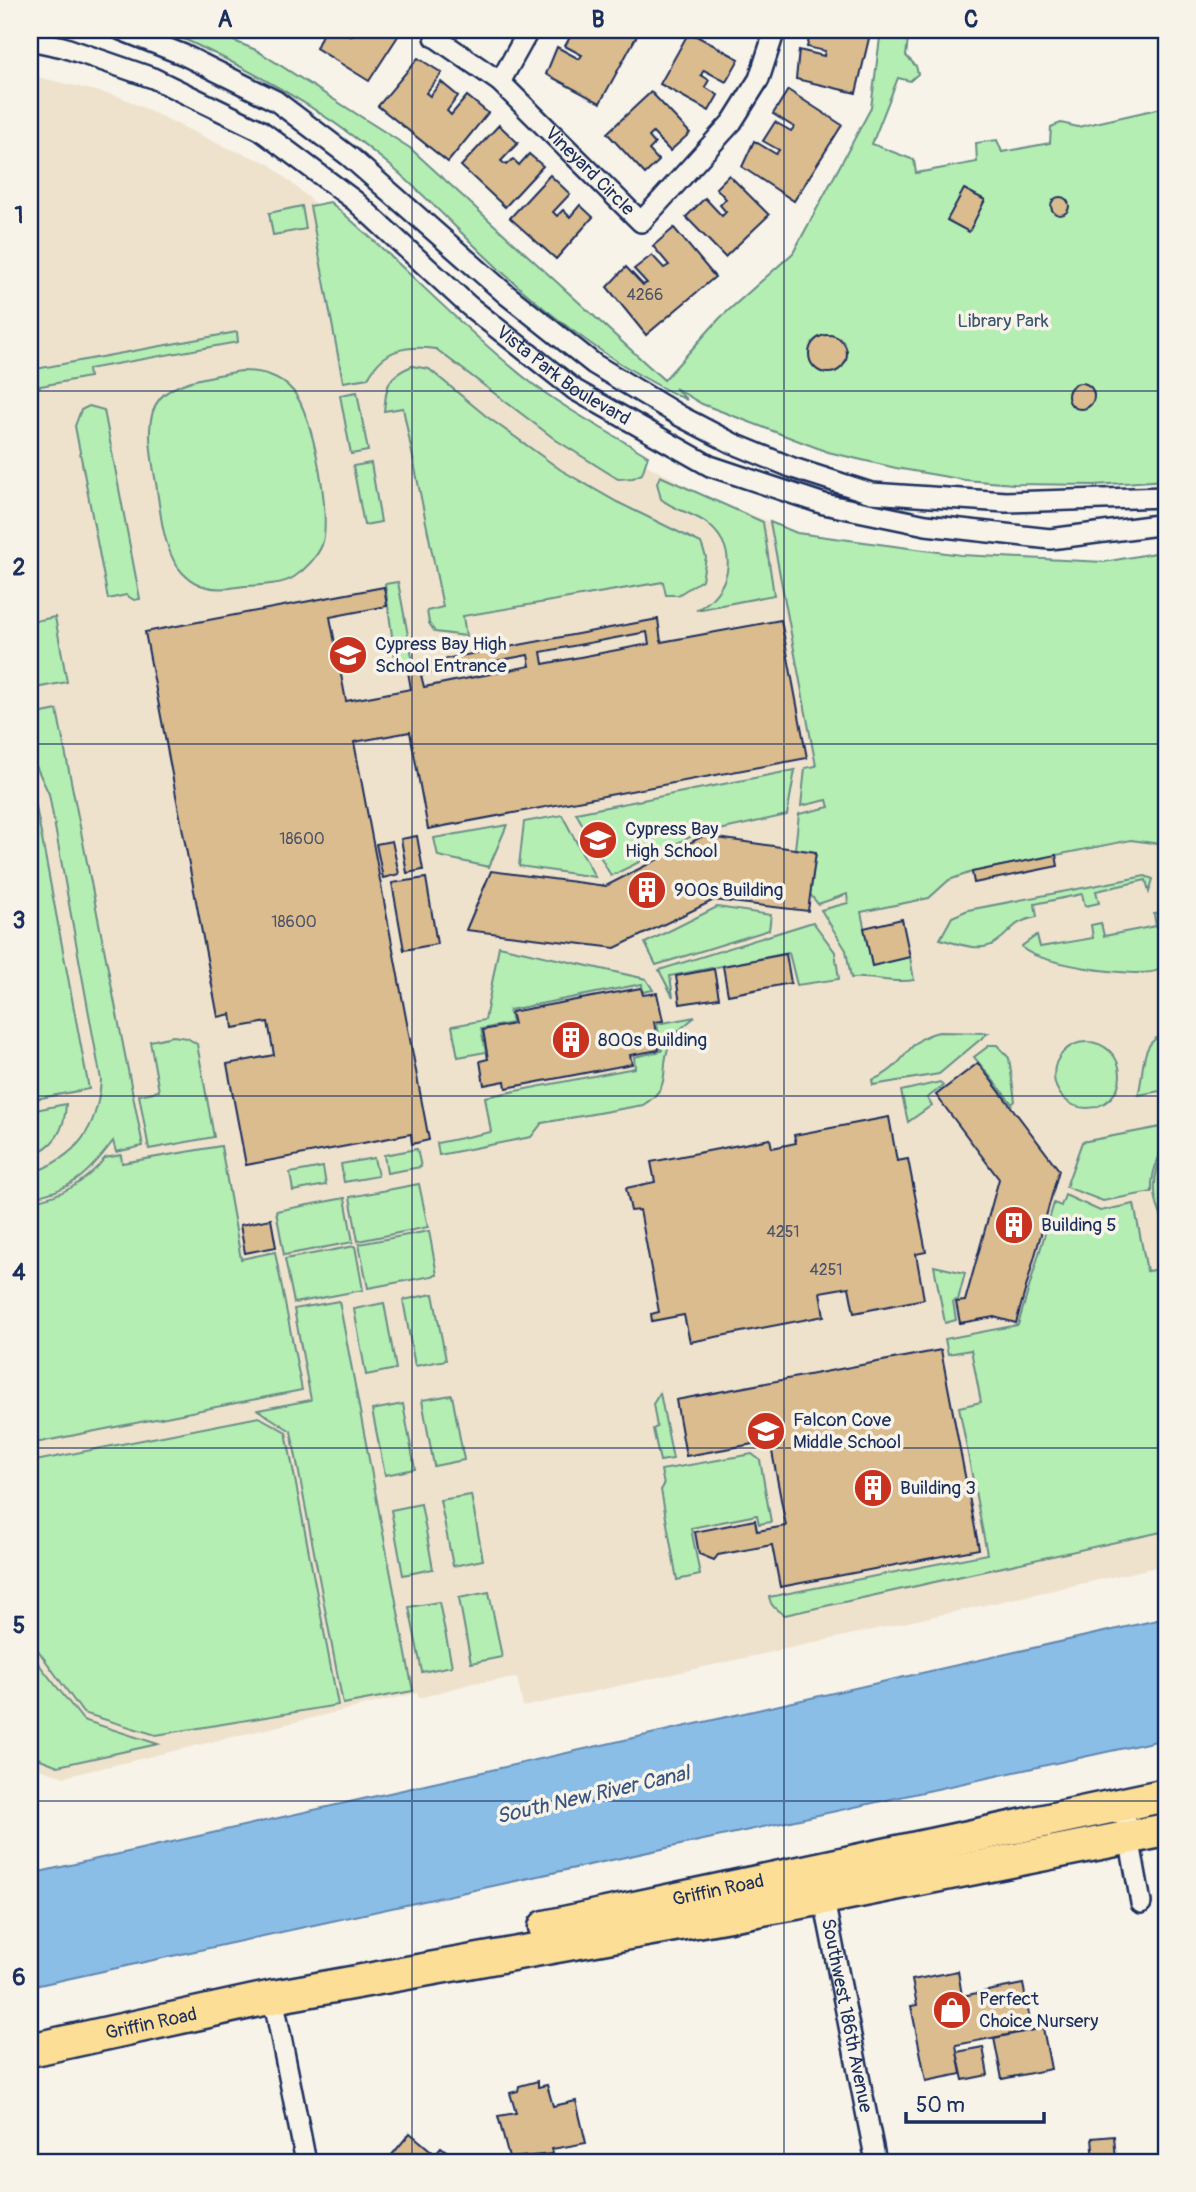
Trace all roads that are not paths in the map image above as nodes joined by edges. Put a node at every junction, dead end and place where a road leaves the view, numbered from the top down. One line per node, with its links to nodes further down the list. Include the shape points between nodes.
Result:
1 (121, 30): 7 (street, Vista Park Boulevard, via 207,66 285,108 350,157 593,364 732,443 871,493 1006,502)
2 (529, 30): 6 (street)
3 (775, 30): 6 (street, Vineyard Circle, via 759,79 732,122 641,222)
4 (435, 37): 6 (street)
5 (30, 40): 8 (street, Vista Park Boulevard, via 153,78 260,130 355,201 469,306 575,390 710,466 824,505 926,525 1050,539)
6 (500, 82)
7 (1166, 497)
8 (1166, 524)
9 (1166, 1794): 10 (main road, Griffin Road)
10 (1123, 1804): 12 (street); 13 (main road, Griffin Road)
11 (1166, 1830): 12 (main road, Griffin Road)
12 (1129, 1838): 13 (main road, Griffin Road); 14 (street)
13 (821, 1883): 15 (main road, Griffin Road, via 349,1968); 18 (street, Southwest 186th Avenue)
14 (1141, 1903)
15 (273, 1997): 16 (main road, Griffin Road); 17 (street)
16 (30, 2050)
17 (306, 2162)
18 (876, 2162)

